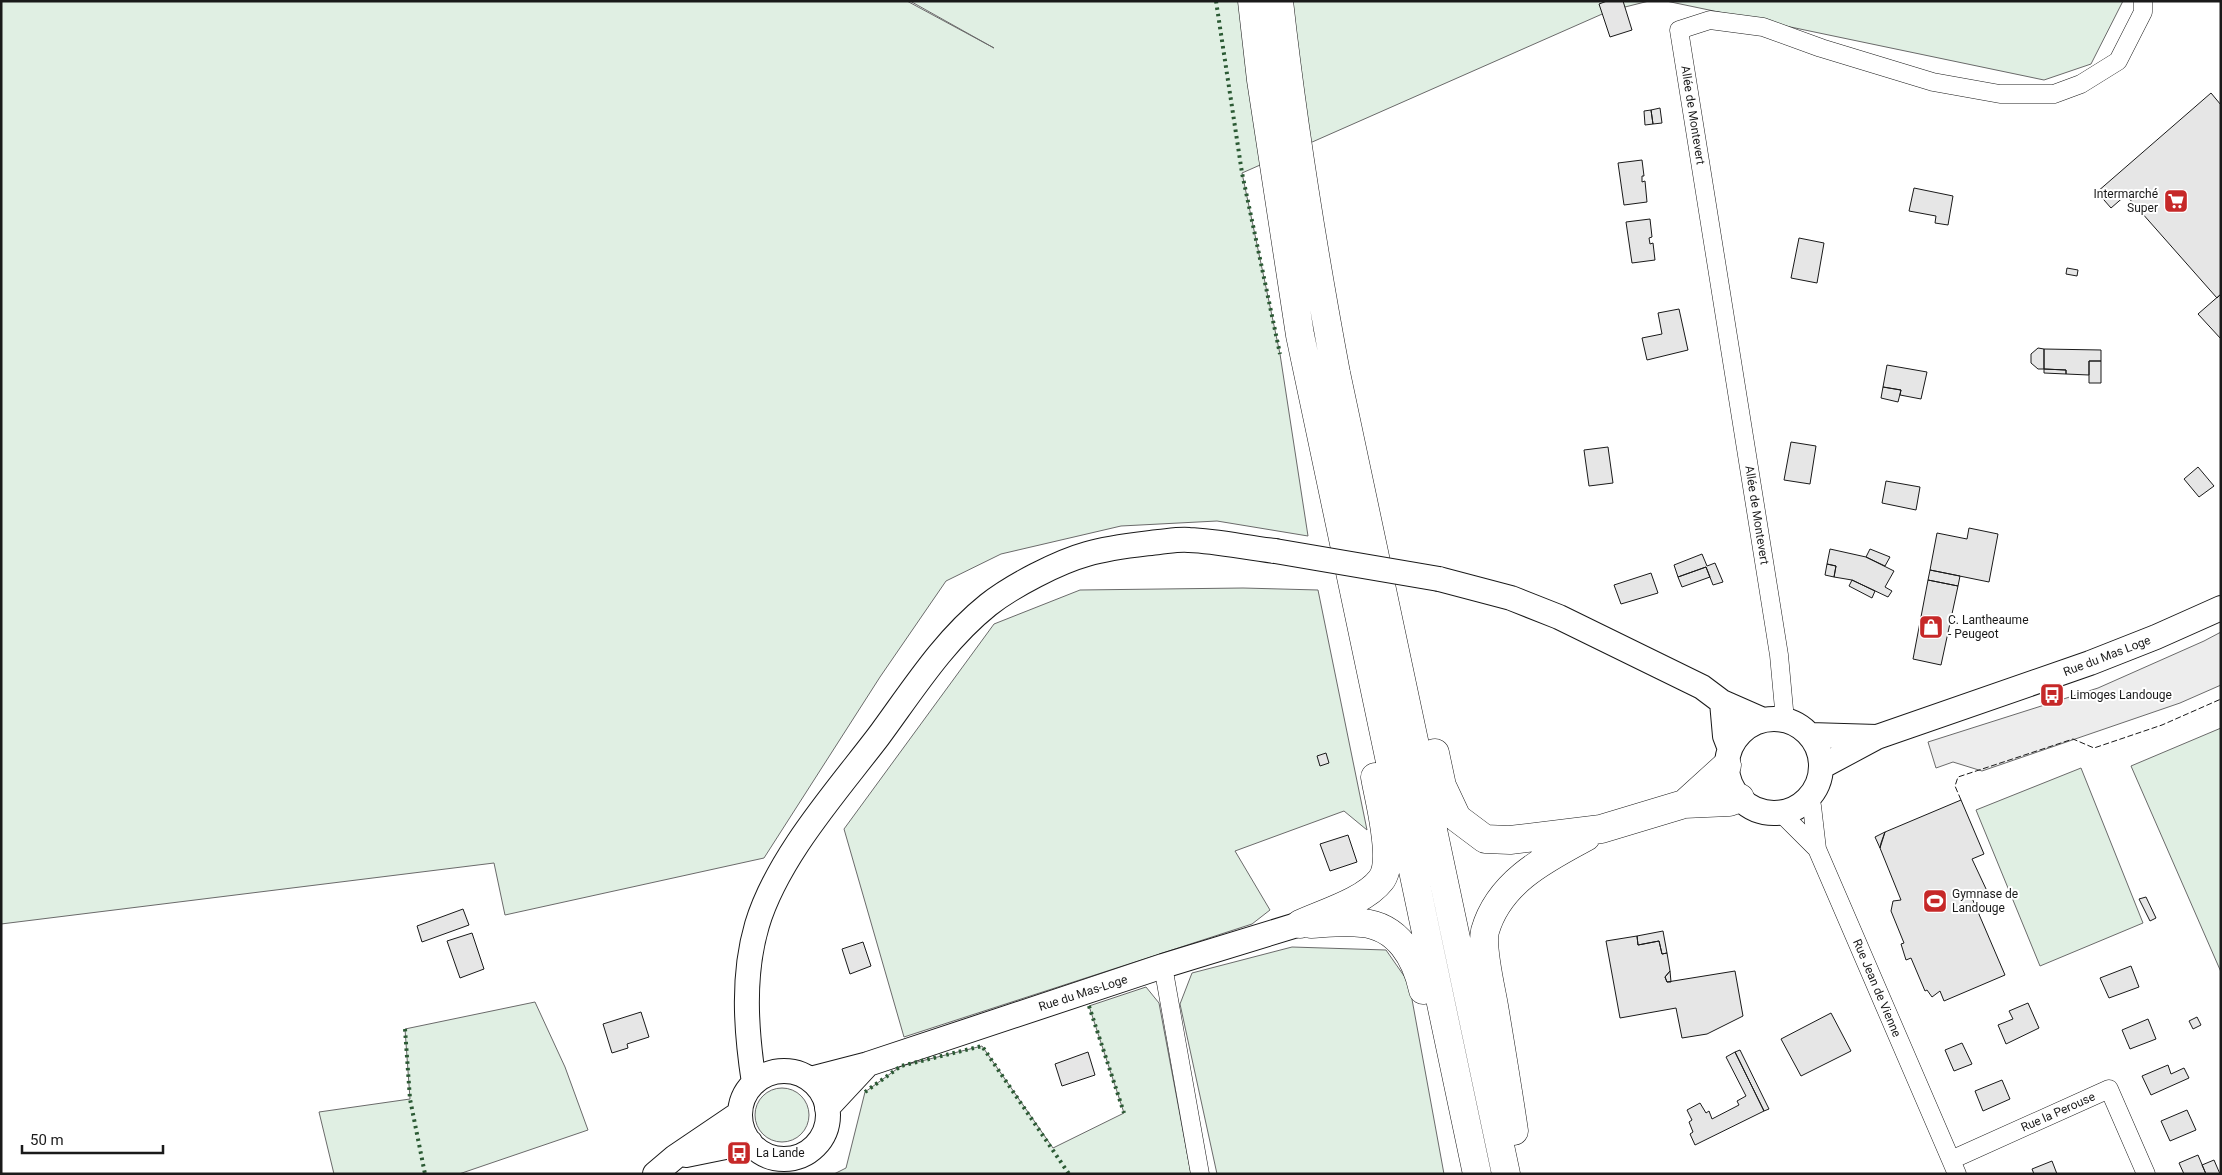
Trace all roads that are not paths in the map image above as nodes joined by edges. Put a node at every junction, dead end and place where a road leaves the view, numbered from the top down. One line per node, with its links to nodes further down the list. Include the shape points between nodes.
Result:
1 (1252, 1): 6 (highway, via 1300,335)
2 (1278, 1): 4 (highway, via 1313,251)
3 (2143, 1): 8 (street, Allée de Montevert, via 2143,12 2118,61 2081,84 2054,94 2000,94 1932,82 1763,27 1710,20 1679,30 1779,655)
4 (1336, 373): 17 (highway, via 1374,481 1442,786 1458,818 1485,839 1510,840); 35 (highway)
5 (2221, 608): 10 (main road, Rue du Mas Loge, via 2090,664)
6 (1365, 643): 19 (highway, via 1362,712 1386,836 1387,861 1382,879 1365,894); 28 (highway)
7 (1722, 702): 8 (main road); 11 (main road); 21 (main road, bridge, via 1702,687 1559,617 1512,598 1439,579 1189,540 1123,546 1086,554 1002,596 956,635 801,840 772,885 758,924 750,956)
8 (1774, 720): 9 (main road, via 1797,725); 11 (main road, via 1742,732)
9 (1810, 735): 10 (main road, Rue du Mas Loge); 12 (main road, via 1819,751)
10 (1877, 737): 12 (main road, Rue du Mas Loge)
11 (1729, 757): 13 (main road, via 1730,781); 15 (highway)
12 (1822, 767): 14 (main road, via 1818,784)
13 (1740, 798): 15 (highway, via 1729,802); 16 (main road, via 1755,809)
14 (1808, 799): 16 (main road); 18 (street, Rue Jean de Vienne, via 1812,806)
15 (1684, 804): 17 (highway)
16 (1781, 813): 18 (street)
17 (1600, 829): 36 (highway, via 1544,859 1515,882 1485,932 1487,967)
18 (1817, 849): 31 (street, Rue Jean de Vienne)
19 (1300, 924): 20 (main road, Rue du Mas-Loge); 28 (highway, via 1364,923 1389,932 1408,948 1420,976 1436,1054)
20 (1163, 966): 22 (main road, Rue du Mas-Loge); 33 (street)
21 (748, 1043): 23 (main road); 25 (main road)
22 (868, 1064): 24 (main road, Rue du Mas-Loge); 26 (main road, Rue du Mas-Loge)
23 (782, 1071): 24 (main road); 25 (main road, via 767,1074)
24 (810, 1079): 26 (main road, via 820,1090)
25 (754, 1083): 27 (main road, via 743,1098)
26 (827, 1108): 29 (main road, via 827,1123 820,1139 801,1155 771,1156)
27 (740, 1113): 29 (main road, via 742,1127); 30 (main road)
28 (1464, 1116): 34 (highway)
29 (750, 1142): 30 (main road)
30 (674, 1157): 32 (main road)
31 (1954, 1167): 37 (street, Rue la Perouse, via 2109,1089)
32 (654, 1174)
33 (1200, 1174)
34 (1477, 1174)
35 (1506, 1174)
36 (1521, 1174)
37 (2146, 1174)

